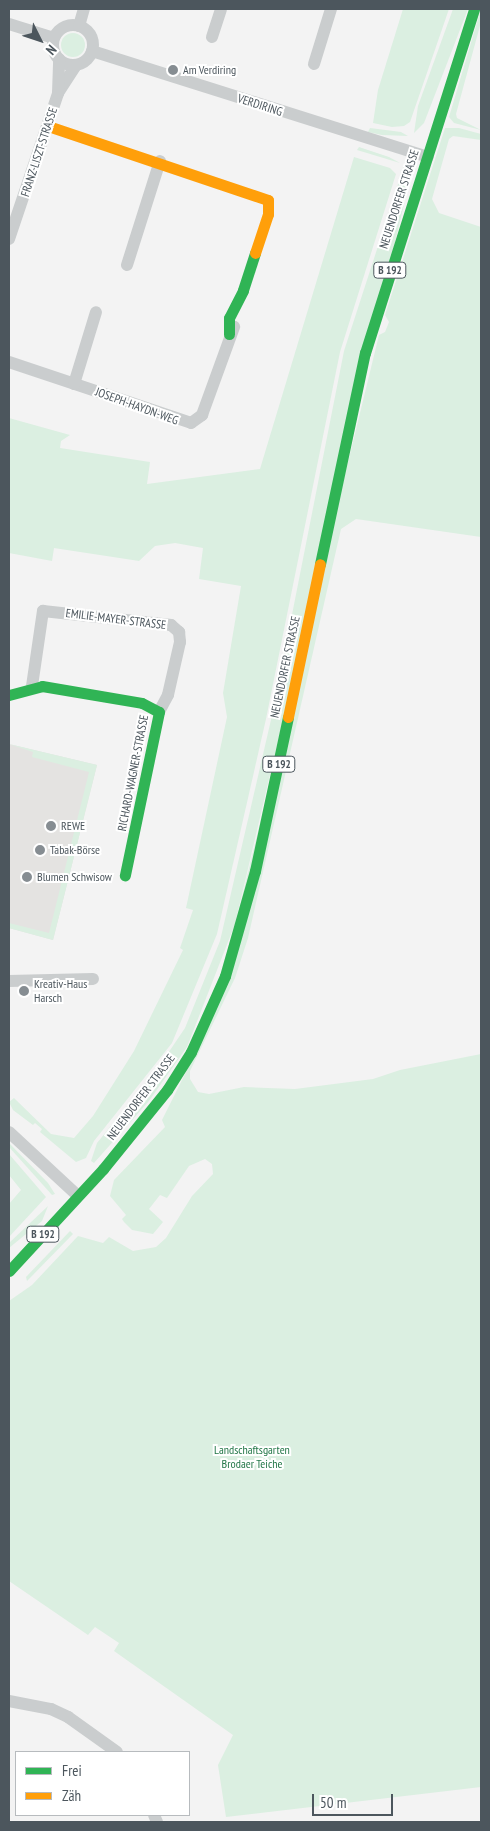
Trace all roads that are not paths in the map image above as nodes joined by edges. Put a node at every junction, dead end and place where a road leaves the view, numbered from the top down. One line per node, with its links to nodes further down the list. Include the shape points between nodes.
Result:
1 (84, 9): 6 (street)
2 (221, 9): 7 (street)
3 (331, 9): 11 (street)
4 (474, 9): 15 (main road, NEUENDORFER STRASSE / B 192)
5 (9, 24): 8 (street)
6 (79, 26): 8 (street, via 66,26); 9 (street, via 91,36)
7 (212, 37)
8 (54, 38): 10 (street, via 54,49)
9 (92, 51): 12 (street, via 87,60); 15 (street, VERDIRING)
10 (59, 59): 12 (street); 13 (street, FRANZ-LISZT-STRASSE)
11 (314, 64)
12 (76, 65): 13 (street, FRANZ-LISZT-STRASSE)
13 (58, 93): 14 (street, FRANZ-LISZT-STRASSE)
14 (48, 126): 16 (main road); 17 (street, FRANZ-LISZT-STRASSE)
15 (428, 157): 30 (main road, NEUENDORFER STRASSE / B 192, via 365,353 277,774 234,951 208,1016 174,1079 119,1150)
16 (160, 161): 18 (street); 19 (main road, via 268,200 268,214)
17 (9, 239)
18 (127, 265)
19 (243, 290): 22 (street, JOSEPH-HAYDN-WEG, via 241,310 229,334 204,409 195,422 185,423)
20 (96, 312): 22 (street)
21 (9, 362): 22 (street, JOSEPH-HAYDN-WEG)
22 (74, 384)
23 (32, 686): 24 (main road); 25 (main road, RICHARD-WAGNER-STRASSE, via 142,703); 25 (street, EMILIE-MAYER-STRASSE, via 44,611 171,625 179,632 180,642 168,695)
24 (9, 695)
25 (159, 712): 26 (main road, RICHARD-WAGNER-STRASSE)
26 (125, 875)
27 (93, 979): 28 (street)
28 (9, 981)
29 (9, 1132): 30 (street)
30 (78, 1196): 31 (main road, NEUENDORFER STRASSE / B 192)
31 (9, 1271)
32 (9, 1701): 33 (street, via 51,1709 68,1716)
33 (116, 1751)

